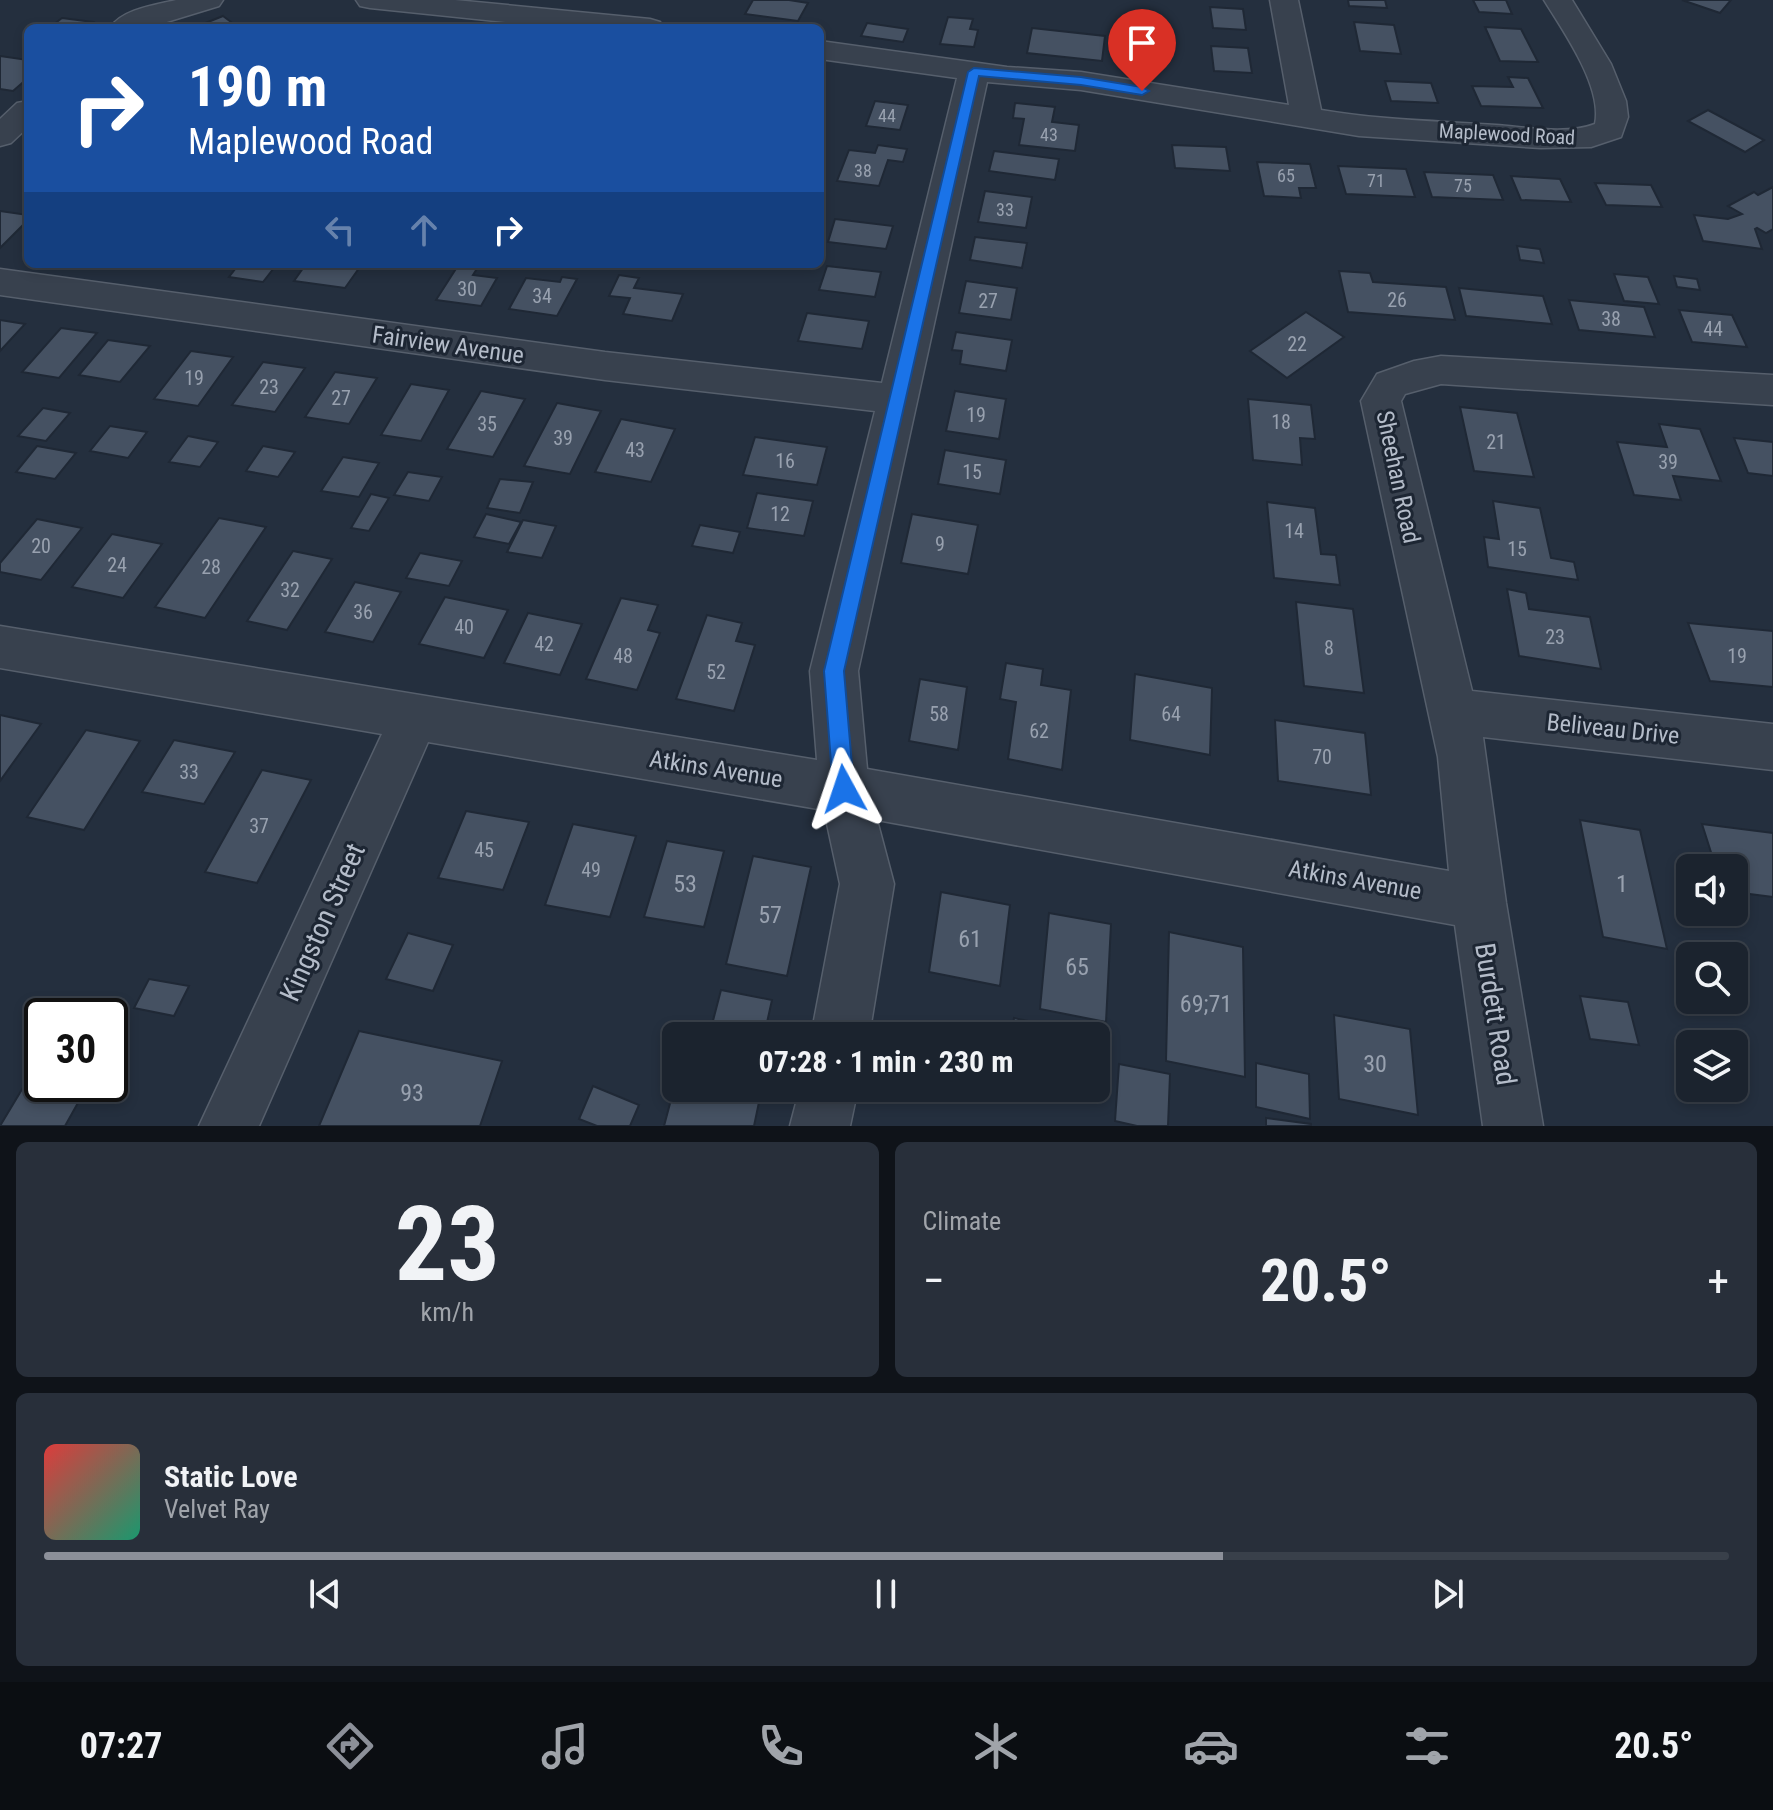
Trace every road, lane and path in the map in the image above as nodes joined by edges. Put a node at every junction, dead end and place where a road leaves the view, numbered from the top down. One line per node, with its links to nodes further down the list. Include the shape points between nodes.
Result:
1 (209, 0): 6 (street)
2 (370, 0): 5 (street)
3 (1284, 0): 11 (street)
4 (1558, 0): 11 (street, Maplewood Road, via 1613,107 1610,130 1591,137 1541,138)
5 (565, 9): 7 (street)
6 (133, 24)
7 (632, 24)
8 (824, 51): 9 (street, Maplewood Road)
9 (974, 72): 11 (street, Maplewood Road, via 1081,81); 15 (street)
10 (24, 114): 12 (street)
11 (1307, 118)
12 (0, 136)
13 (0, 282): 15 (street, Fairview Avenue, via 605,366)
14 (1773, 390): 17 (street, Sheehan Road, via 1466,371 1414,375 1391,384 1381,401 1383,419)
15 (896, 399): 20 (street, via 834,671)
16 (0, 647): 18 (street, Atkins Avenue)
17 (1452, 711): 19 (street, Beliveau Drive); 21 (street, Sheehan Road, via 1463,757)
18 (414, 718): 20 (street, Atkins Avenue); 24 (street, Kingston Street)
19 (1773, 747)
20 (844, 789): 21 (street, Atkins Avenue); 22 (street, via 867,884)
21 (1479, 903): 26 (street, Burdett Road)
22 (842, 1022)
23 (826, 1102): 25 (street)
24 (229, 1126)
25 (820, 1126)
26 (1513, 1126)

